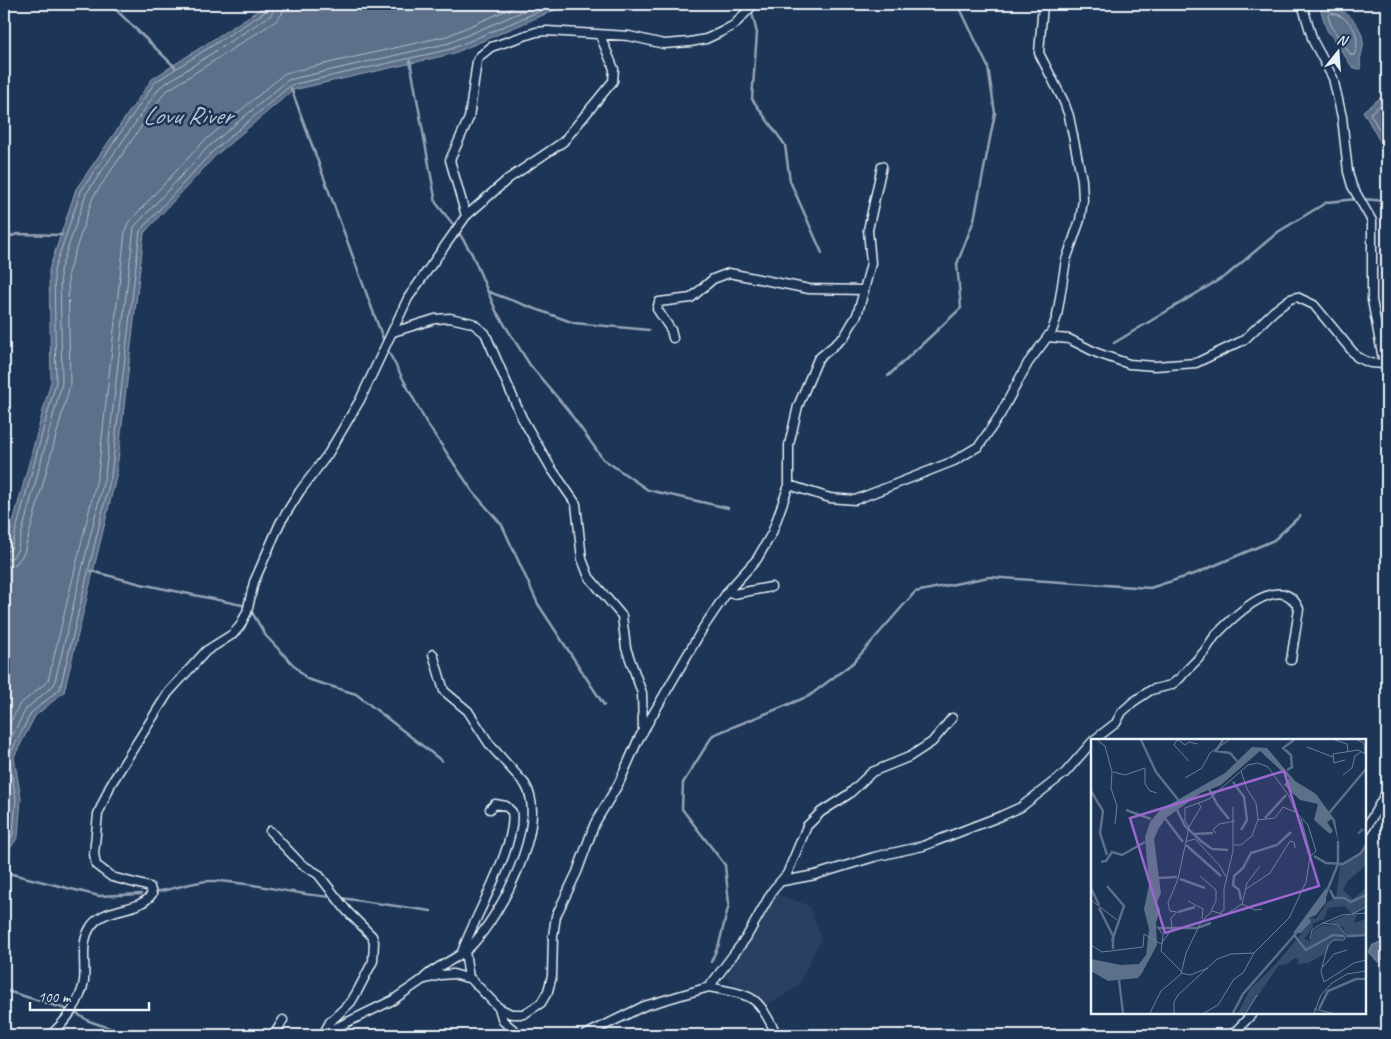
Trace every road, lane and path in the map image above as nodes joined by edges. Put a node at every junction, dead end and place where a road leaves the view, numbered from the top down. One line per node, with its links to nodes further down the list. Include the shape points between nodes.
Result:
1 (754, 4): 4 (street, via 734,25 699,41 664,44 629,36)
2 (1042, 4): 9 (street, via 1039,53 1069,116 1083,200 1080,220 1066,260 1057,316)
3 (1302, 4): 11 (street, via 1313,41 1333,78 1352,186 1372,221 1372,300)
4 (600, 35): 6 (street, via 614,69 613,81 564,142 508,179); 6 (street, via 536,32 491,47 480,56 475,69 469,118 450,160)
5 (882, 166): 7 (street, via 867,237 871,263)
6 (466, 216): 8 (street, via 408,298)
7 (864, 290): 10 (street, via 809,289 737,274 722,275 691,298 659,302 657,309); 12 (street, via 852,326 844,338 818,359 798,406 789,445)
8 (393, 332): 18 (street, via 435,319 450,318 472,323 486,333 522,418 576,504 581,552 589,577 622,616 626,648 642,693); 34 (street, via 360,400 328,454 280,523 257,575 240,626 191,666 168,693 103,799 95,833 96,865 112,877 150,888 152,894 144,901 98,918 89,929 84,949 82,987 66,1020)
9 (1048, 337): 11 (street, via 1069,339 1129,364 1196,363 1244,340 1274,311 1297,297 1314,305 1357,357); 12 (street, via 1028,362 1000,415 979,446 954,461 855,500 830,498)
10 (673, 338)
11 (1386, 366)
12 (788, 485): 14 (street, via 764,549)
13 (771, 587): 14 (street, via 734,594)
14 (728, 591): 18 (street)
15 (433, 654): 26 (street, via 444,691 475,719 490,745 526,784 532,798 531,820 520,866 498,912)
16 (1291, 660): 19 (street, via 1299,609 1289,596 1266,595 1232,620 1180,678 1171,685 1151,690 1133,702 1116,723)
17 (952, 718): 25 (street, via 932,742 909,757 872,772 849,794 814,818 803,833)
18 (643, 732): 30 (street, via 619,783 595,823 559,910 554,928 552,976 548,991 537,1008 524,1014 511,1014)
19 (1096, 739)
20 (1091, 743): 25 (street, via 1066,773 1007,814 923,846)
21 (1387, 790): 23 (street)
22 (490, 809): 26 (street, via 495,804 506,806 512,812 512,826 490,891)
23 (1366, 828)
24 (270, 831): 33 (street, via 301,864 318,874 374,942 373,961 358,990)
25 (783, 881): 29 (street, via 773,890 746,938)
26 (464, 952): 27 (street); 28 (street)
27 (469, 978): 28 (street, via 453,974); 30 (street)
28 (422, 980): 33 (street, via 393,1000)
29 (709, 987): 37 (street, via 644,1006); 38 (street, via 750,996 769,1016)
30 (499, 1008): 36 (street, via 503,1021)
31 (1252, 1014): 39 (street)
32 (283, 1020): 35 (street)
33 (323, 1034)
34 (50, 1035)
35 (274, 1035)
36 (520, 1035)
37 (585, 1035)
38 (777, 1035)
39 (1232, 1035)

